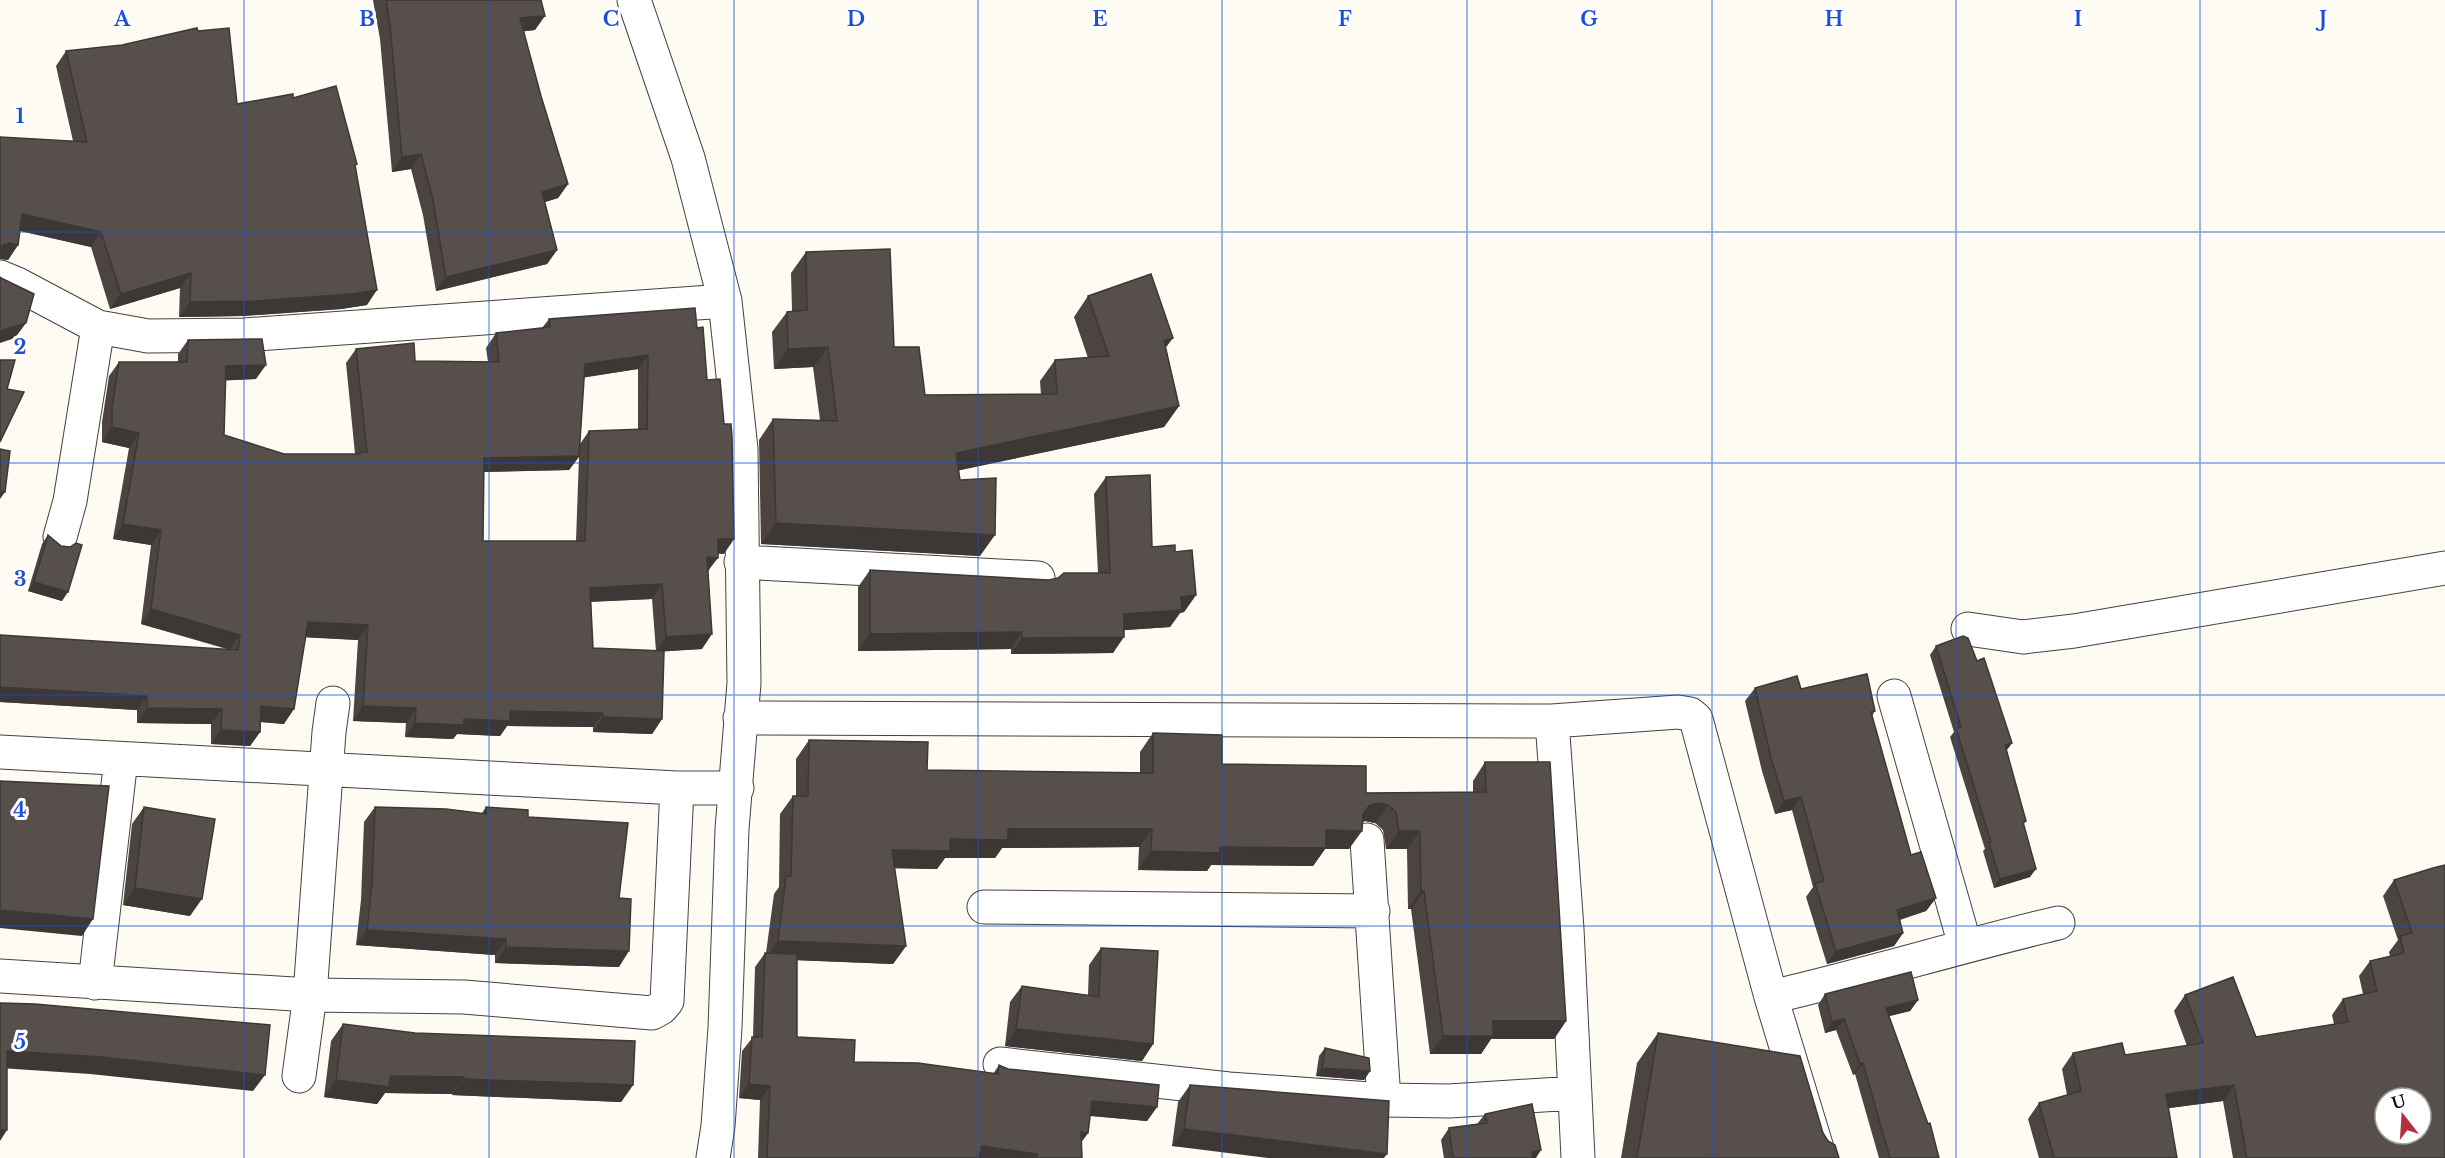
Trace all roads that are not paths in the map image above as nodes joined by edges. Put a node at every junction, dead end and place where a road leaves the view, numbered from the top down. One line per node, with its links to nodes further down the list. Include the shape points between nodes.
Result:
1 (634, 0): 3 (street, via 688,158)
2 (0, 277): 4 (street)
3 (725, 301): 4 (street, via 244,335 148,336); 6 (street, via 741,449)
4 (98, 327): 5 (street, via 70,501)
5 (60, 537)
6 (741, 562): 8 (street); 12 (street, via 744,683)
7 (2445, 568): 9 (street, via 2074,631 2023,637)
8 (1038, 578)
9 (1968, 629)
10 (1894, 696): 23 (street)
11 (333, 703): 16 (street)
12 (740, 718): 13 (street); 18 (street)
13 (1552, 721): 27 (street, via 1678,712 1696,719); 30 (street)
14 (0, 752): 15 (street)
15 (121, 759): 16 (street); 25 (street)
16 (327, 769): 17 (street); 26 (street)
17 (677, 788): 18 (street); 26 (street, via 667,1001 661,1008 652,1013 465,997)
18 (737, 788): 32 (street, via 725,1028)
19 (1367, 840): 21 (street)
20 (984, 908): 21 (street)
21 (1372, 910): 31 (street)
22 (2058, 923): 23 (street)
23 (1965, 945): 27 (street)
24 (0, 976): 25 (street)
25 (95, 983): 26 (street)
26 (310, 995): 29 (street)
27 (1771, 997): 34 (street)
28 (1000, 1064): 31 (street, via 1228,1089)
29 (299, 1077)
30 (1575, 1093): 31 (street, via 1449,1101); 33 (street)
31 (1384, 1100)
32 (713, 1158)
33 (1578, 1158)
34 (1820, 1158)

